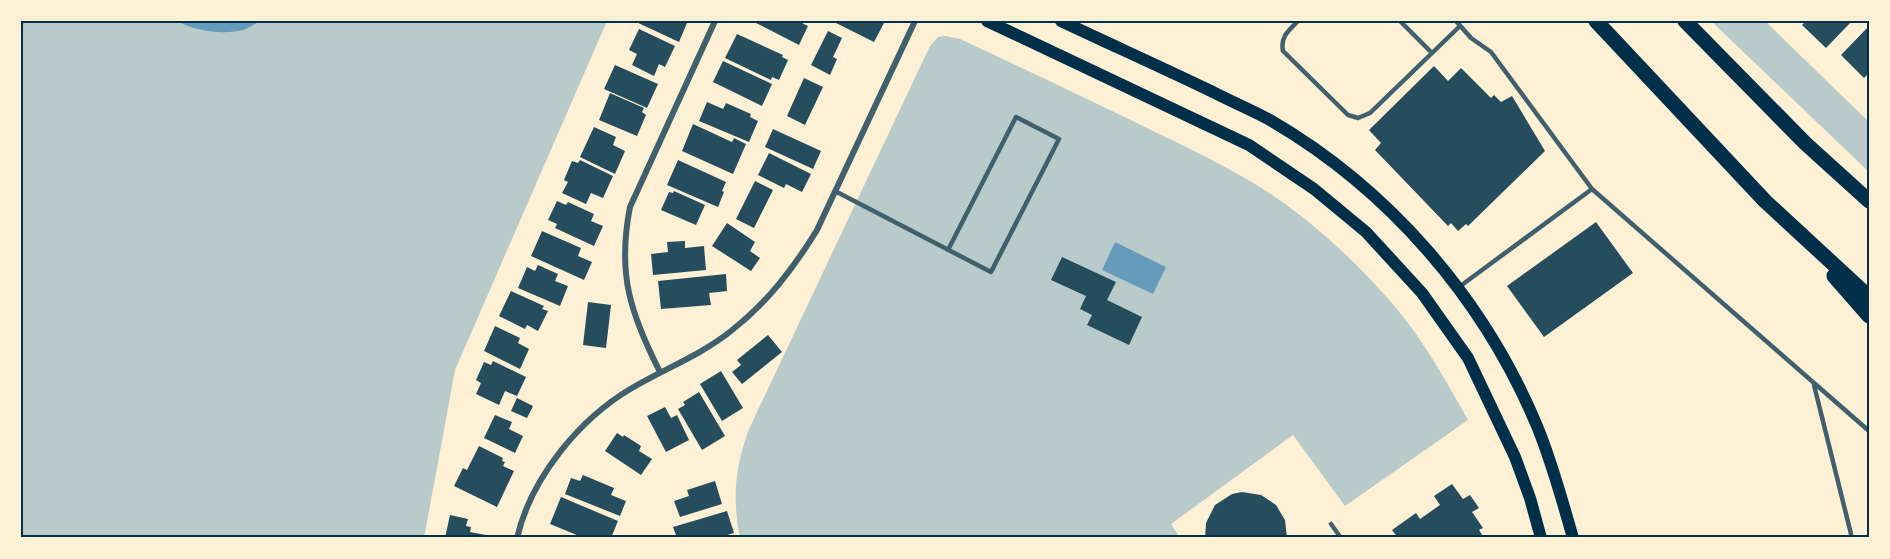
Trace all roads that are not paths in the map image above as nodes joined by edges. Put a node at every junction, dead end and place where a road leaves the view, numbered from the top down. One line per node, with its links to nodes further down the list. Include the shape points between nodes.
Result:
1 (715, 21): 20 (street, via 630,207 625,232 627,290 636,322)
2 (915, 21): 13 (street)
3 (987, 21): 26 (main road, via 1249,145 1314,189 1366,232 1422,293 1468,358 1515,457)
4 (1061, 21): 17 (main road, via 1270,120 1311,147 1359,182 1402,222)
5 (1298, 21): 11 (lane, via 1281,42 1283,51 1353,117 1370,113)
6 (1400, 21): 11 (lane)
7 (1456, 21): 10 (lane)
8 (1596, 21): 14 (highway)
9 (1685, 21): 15 (highway, via 1805,143)
10 (1460, 26): 11 (lane); 12 (lane, via 1491,52)
11 (1432, 52)
12 (1592, 189): 17 (lane); 21 (lane)
13 (835, 191): 16 (lane); 20 (street, via 817,230 777,288 731,331)
14 (1765, 201): 18 (highway); 19 (highway)
15 (1869, 201)
16 (948, 250): 16 (lane, via 991,272 1059,139 1016,117)
17 (1458, 288): 27 (main road, via 1488,331 1537,425)
18 (1869, 297)
19 (1869, 316)
20 (660, 372): 24 (street, via 612,402 570,441 529,503)
21 (1814, 385): 22 (lane); 28 (lane)
22 (1869, 431)
23 (1331, 524): 25 (lane)
24 (517, 538)
25 (1341, 538)
26 (1541, 538)
27 (1572, 538)
28 (1852, 538)

